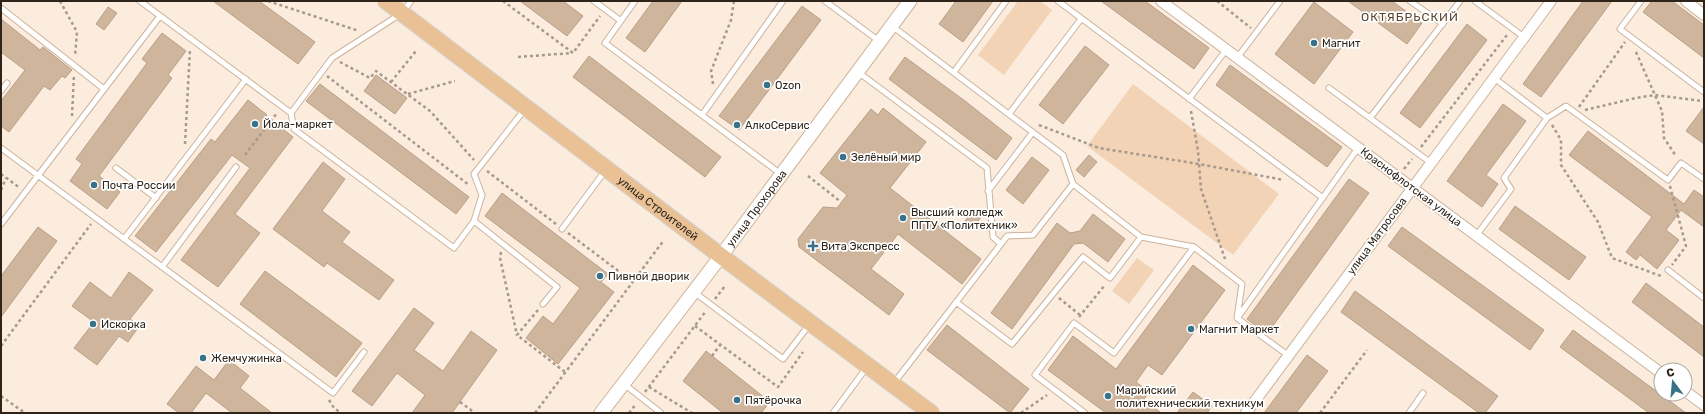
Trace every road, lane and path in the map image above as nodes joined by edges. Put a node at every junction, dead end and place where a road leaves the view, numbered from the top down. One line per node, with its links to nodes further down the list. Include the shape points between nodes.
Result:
1 (140, 1): 26 (lane)
2 (268, 1): 33 (path)
3 (386, 1): 22 (main road, улица Строителей)
4 (503, 1): 40 (path)
5 (594, 1): 24 (lane)
6 (635, 1): 28 (lane)
7 (734, 1): 58 (path, via 731,20 711,71)
8 (783, 1): 58 (lane)
9 (825, 1): 37 (lane)
10 (910, 1): 30 (street, улица Прохорова)
11 (1006, 1): 46 (lane)
12 (1058, 1): 27 (lane)
13 (1161, 1): 38 (street, Краснофлотская улица)
14 (1216, 1): 32 (path)
15 (1280, 1): 32 (lane)
16 (1410, 1): 29 (lane)
17 (1460, 1): 29 (lane)
18 (1475, 1): 31 (lane)
19 (1551, 1): 35 (street, улица Матросова)
20 (1641, 1): 34 (lane, via 1620,29)
21 (1686, 1): 25 (street)
22 (407, 7): 33 (lane); 62 (main road, улица Строителей)
23 (1, 8): 53 (lane)
24 (605, 9): 28 (lane); 40 (path)
25 (1704, 15)
26 (160, 16): 36 (lane); 53 (lane)
27 (1081, 18): 59 (lane); 65 (lane)
28 (621, 20): 66 (lane, via 605,43)
29 (1443, 24): 67 (lane)
30 (892, 25): 37 (street, улица Прохорова); 46 (lane)
31 (1512, 28): 35 (lane); 73 (path)
32 (1257, 32): 43 (lane)
33 (368, 34): 42 (lane)
34 (1629, 35): 55 (lane); 57 (path); 63 (path)
35 (1524, 37): 47 (street, улица Матросова)
36 (191, 39): 48 (lane); 75 (path)
37 (880, 42): 45 (street, улица Прохорова)
38 (1226, 50): 43 (street, Краснофлотская улица); 59 (lane)
39 (416, 51): 50 (path)
40 (573, 53): 41 (path)
41 (518, 57)
42 (332, 58): 44 (lane); 50 (path, via 370,78 376,71)
43 (1237, 58): 72 (street, Краснофлотская улица)
44 (322, 72): 64 (lane); 97 (path)
45 (857, 72): 84 (street, улица Прохорова); 95 (lane, via 987,168)
46 (954, 72): 65 (lane)
47 (1494, 78): 68 (lane); 78 (street, улица Матросова)
48 (246, 79): 61 (lane); 75 (lane)
49 (455, 81): 56 (path)
50 (391, 82): 56 (path)
51 (7, 83): 54 (lane)
52 (1329, 88): 67 (lane)
53 (104, 89): 85 (lane)
54 (1, 91)
55 (1704, 92)
56 (407, 94): 79 (path, via 430,111)
57 (1655, 95): 60 (path); 63 (path); 76 (path, via 1662,111 1664,138)
58 (715, 96): 66 (lane)
59 (1189, 99): 77 (path); 92 (lane)
60 (1704, 102)
61 (282, 106): 64 (lane); 74 (path)
62 (526, 108): 79 (lane); 82 (main road, улица Строителей)
63 (1575, 112): 68 (lane, via 1566,106); 90 (lane)
64 (291, 113): 102 (lane, via 294,129 454,248)
65 (1009, 114): 70 (lane)
66 (702, 115): 84 (lane)
67 (1370, 118): 73 (lane)
68 (1547, 118): 105 (lane, via 1504,178 1511,189); 114 (path, via 1561,140 1561,165 1598,222 1612,258 1663,277)
69 (1037, 124): 77 (path, via 1099,148)
70 (1033, 132): 91 (lane, via 1063,155); 95 (lane)
71 (1, 148): 85 (lane)
72 (1358, 148): 87 (street, Краснофлотская улица); 99 (lane)
73 (1416, 153): 78 (lane); 87 (path)
74 (245, 155)
75 (185, 160): 98 (lane)
76 (1681, 163): 89 (lane); 90 (lane)
77 (1199, 164): 92 (path); 115 (path, via 1201,189)
78 (1431, 164): 93 (street, улица Матросова)
79 (480, 166): 97 (lane, via 474,174)
80 (236, 167): 113 (lane)
81 (116, 168): 98 (lane)
82 (607, 169): 104 (lane); 112 (main road, улица Строителей)
83 (1, 174): 88 (path)
84 (781, 174): 112 (street, улица Прохорова)
85 (38, 175): 96 (lane); 101 (lane)
86 (808, 176): 100 (path)
87 (1398, 177): 93 (street, Краснофлотская улица)
88 (6, 178): 94 (path); 96 (path)
89 (1704, 179)
90 (1668, 180): 114 (path, via 1686,246)
91 (1073, 184): 106 (lane); 110 (lane, via 1033,235 1007,236)
92 (1304, 184): 99 (lane)
93 (1412, 188): 105 (street, Краснофлотская улица); 136 (street, улица Матросова)
94 (1, 190)
95 (988, 191): 110 (lane, via 993,237)
96 (25, 192): 103 (lane)
97 (482, 195): 102 (lane)
98 (156, 198): 107 (lane)
99 (1323, 198): 125 (lane)
100 (841, 202)
101 (96, 218): 107 (lane); 131 (path)
102 (474, 220): 109 (lane)
103 (1, 224)
104 (562, 229)
105 (1476, 236): 138 (street, Краснофлотская улица)
106 (1141, 237): 111 (lane); 116 (lane)
107 (124, 239): 113 (lane)
108 (664, 240): 139 (path)
109 (504, 244): 122 (lane, via 557,287); 129 (path, via 500,258)
110 (1001, 244): 121 (lane)
111 (1194, 247): 115 (lane); 127 (lane, via 1114,353)
112 (721, 256): 118 (street, улица Прохорова); 126 (main road, улица Строителей)
113 (162, 266): 133 (lane, via 334,393)
114 (1668, 270): 120 (lane)
115 (1230, 275): 125 (lane, via 1242,284)
116 (1110, 278): 119 (lane, via 1083,257); 124 (path)
117 (725, 286): 123 (path)
118 (694, 291): 123 (lane); 140 (street, улица Прохорова)
119 (1053, 293): 121 (lane, via 1012,344); 124 (path)
120 (1704, 298)
121 (956, 302): 141 (lane)
122 (543, 304): 129 (path)
123 (711, 305): 126 (lane, via 783,359); 128 (path)
124 (1080, 315): 127 (path)
125 (1237, 318): 136 (lane)
126 (811, 323): 137 (main road, улица Строителей)
127 (1074, 323): 143 (lane, via 1035,375)
128 (695, 326): 130 (path); 142 (path)
129 (518, 335): 139 (path)
130 (720, 345): 134 (path, via 778,387); 135 (path)
131 (1, 346)
132 (1367, 350): 164 (path)
133 (364, 352)
134 (803, 352)
135 (712, 356)
136 (1289, 356): 163 (street, улица Матросова)
137 (868, 365): 141 (main road, улица Строителей); 159 (lane)
138 (1653, 367)
139 (565, 372): 154 (path)
140 (623, 383): 146 (lane); 155 (street, улица Прохорова)
141 (893, 384): 160 (main road, улица Строителей)
142 (649, 387): 146 (path); 158 (path)
143 (1055, 390): 161 (path); 162 (lane)
144 (1424, 393): 165 (lane)
145 (1, 396): 149 (path)
146 (641, 397): 156 (path); 157 (lane)
147 (1693, 397): 150 (street)
148 (460, 402): 153 (path)
149 (14, 405): 151 (path); 152 (path)
150 (1704, 405)
151 (21, 413)
152 (25, 413)
153 (475, 413)
154 (535, 413)
155 (601, 413)
156 (629, 413)
157 (661, 413)
158 (692, 413)
159 (833, 413)
160 (931, 413)
161 (1021, 413)
162 (1085, 413)
163 (1246, 413)
164 (1320, 413)
165 (1409, 413)

